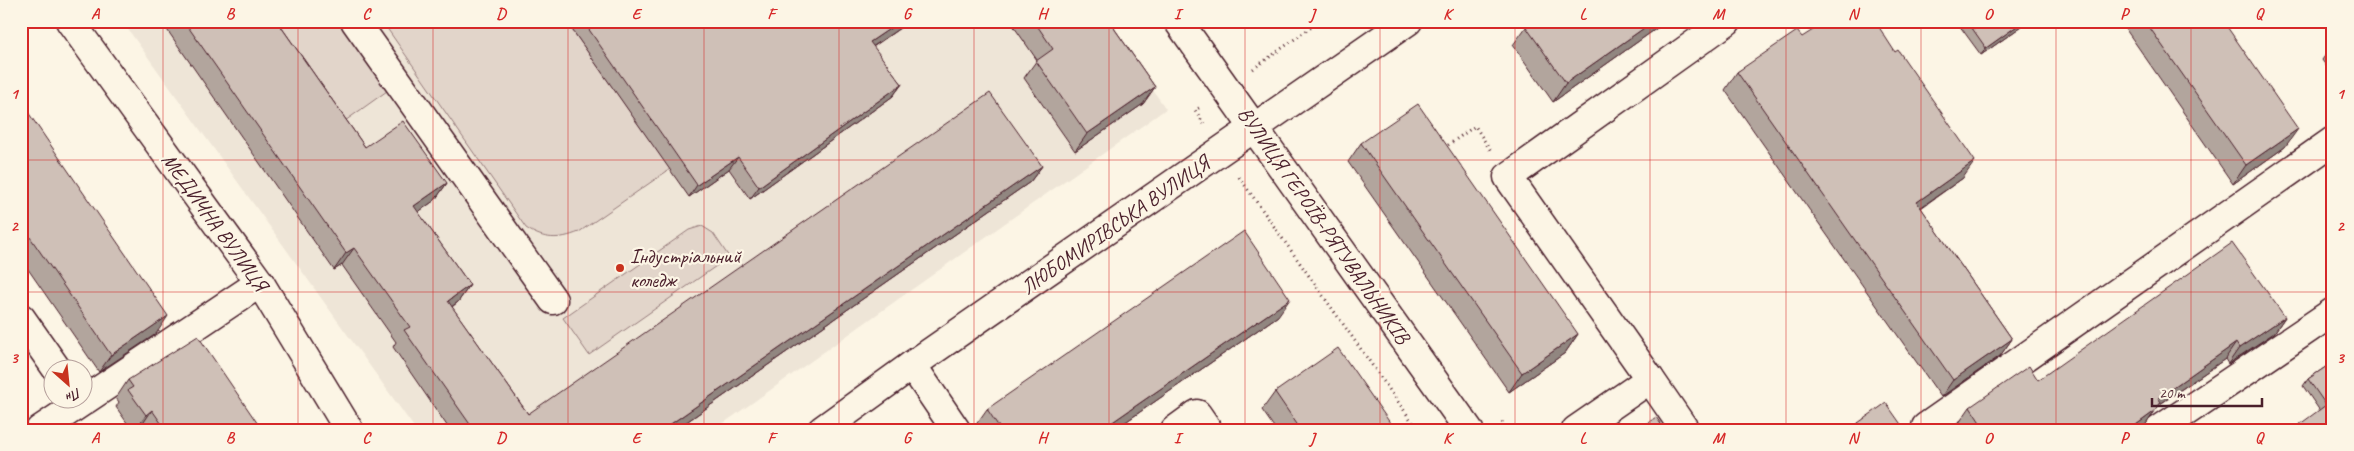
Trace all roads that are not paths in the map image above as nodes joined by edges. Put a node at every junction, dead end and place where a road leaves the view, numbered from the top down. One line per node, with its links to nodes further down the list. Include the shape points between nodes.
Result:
1 (70, 21): 8 (street, МЕДИЧНА ВУЛИЦЯ)
2 (355, 21): 9 (street)
3 (1178, 21): 6 (street, ВУЛИЦЯ ГЕРОЇВ-РЯТУВАЛЬНИКІВ)
4 (1408, 21): 6 (street, ЛЮБОМИРІВСЬКА ВУЛИЦЯ)
5 (1727, 21): 14 (street, via 1508,177)
6 (1255, 128): 13 (street, ЛЮБОМИРІВСЬКА ВУЛИЦЯ); 23 (street, ВУЛИЦЯ ГЕРОЇВ-РЯТУВАЛЬНИКІВ)
7 (2333, 141): 26 (street, via 1926,427)
8 (260, 283): 15 (street); 18 (street, МЕДИЧНА ВУЛИЦЯ)
9 (553, 300)
10 (2333, 312): 27 (street)
11 (21, 318): 12 (street)
12 (49, 358)
13 (912, 365): 19 (street, ЛЮБОМИРІВСЬКА ВУЛИЦЯ); 20 (street)
14 (1650, 379): 24 (street); 25 (street)
15 (92, 393)
16 (70, 408): 17 (street)
17 (40, 430)
18 (349, 430)
19 (822, 430)
20 (956, 430)
21 (1174, 430): 22 (street, via 1197,414)
22 (1208, 430)
23 (1469, 430)
24 (1576, 430)
25 (1686, 430)
26 (1928, 430)
27 (2159, 430)

